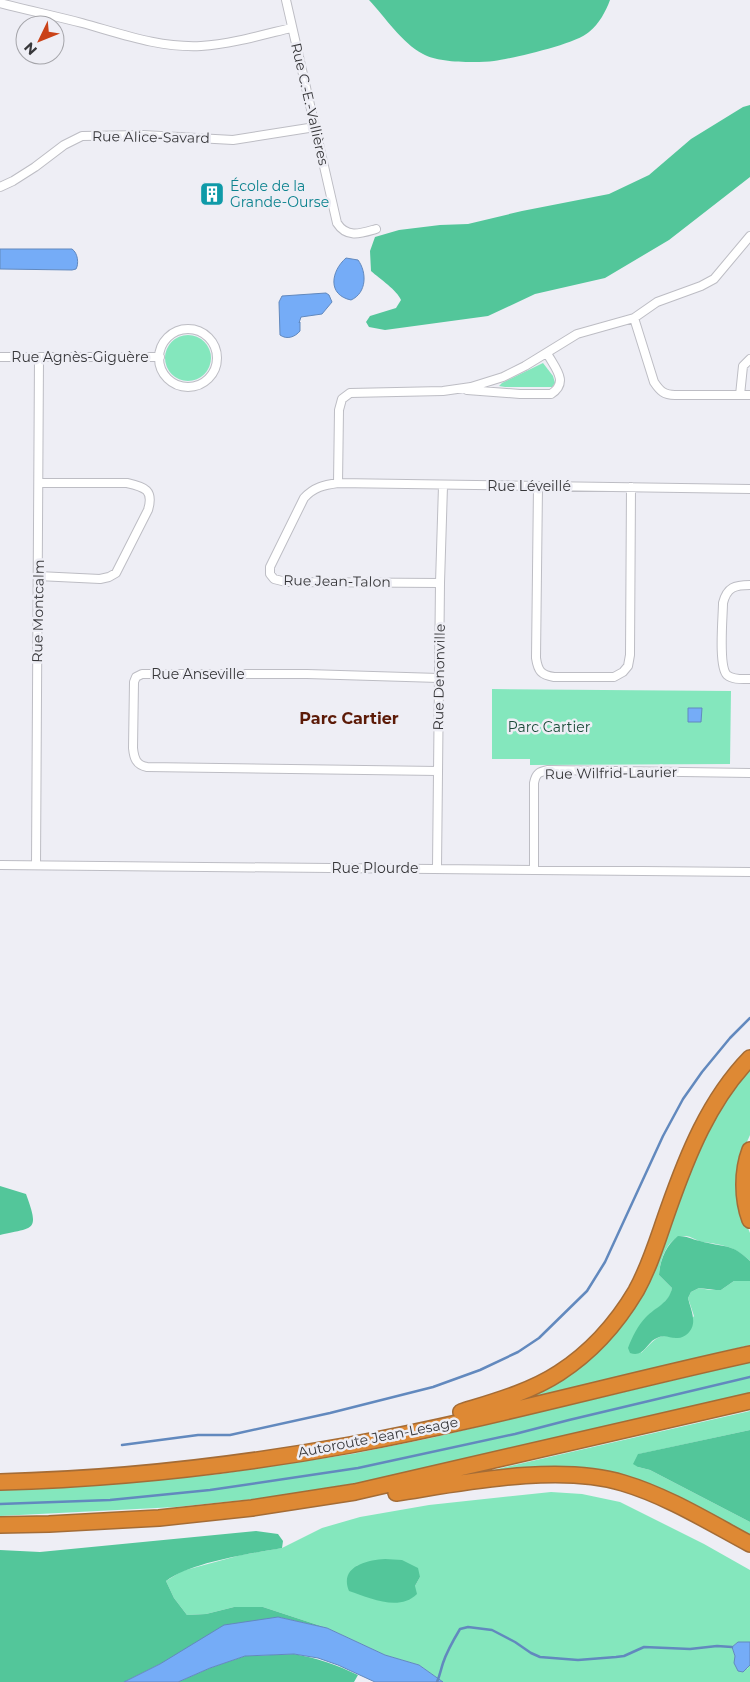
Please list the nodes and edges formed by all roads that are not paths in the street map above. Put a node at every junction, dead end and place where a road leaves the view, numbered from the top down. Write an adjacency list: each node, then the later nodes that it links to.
1 (286, 0): 3 (street, Rue C.-E.-Vallières)
2 (0, 3): 3 (street)
3 (291, 28): 4 (street, Rue C.-E.-Vallières)
4 (315, 127): 5 (street, Rue Alice-Savard); 6 (street, Rue C.-E.-Vallières)
5 (0, 187)
6 (376, 229)
7 (750, 236): 8 (street)
8 (634, 318): 9 (street); 15 (street)
9 (547, 353): 14 (street); 14 (street)
10 (0, 357): 11 (street, Rue Agnès-Giguère)
11 (39, 357): 12 (street, Rue Agnès-Giguère); 17 (street, Rue Montcalm)
12 (160, 358): 12 (street, Rue Agnès-Giguère)
13 (750, 359): 15 (street)
14 (457, 389): 18 (street)
15 (740, 395): 16 (street)
16 (750, 395)
17 (39, 483): 24 (street, Rue Montcalm); 24 (street)
18 (338, 483): 19 (street, Rue Léveillé); 23 (street, Rue Léveillé)
19 (443, 486): 20 (street, Rue Léveillé); 25 (street, Rue Denonville)
20 (538, 486): 21 (street, Rue Léveillé); 21 (street)
21 (631, 487): 22 (street, Rue Léveillé)
22 (750, 489)
23 (310, 491): 25 (street, Rue Jean-Talon)
24 (38, 576): 32 (street, Rue Montcalm)
25 (440, 583): 27 (street, Rue Denonville)
26 (750, 585): 28 (street)
27 (439, 678): 29 (street, Rue Denonville); 29 (street, Rue Anseville)
28 (750, 679)
29 (438, 771): 33 (street, Rue Denonville)
30 (750, 773): 34 (street, Rue Wilfrid-Laurier)
31 (0, 864): 32 (street, Rue Plourde)
32 (36, 865): 33 (street, Rue Plourde)
33 (437, 868): 34 (street, Rue Plourde)
34 (534, 869): 35 (street, Rue Plourde)
35 (750, 872)
36 (750, 1058): 41 (highway)
37 (750, 1150): 38 (highway)
38 (750, 1220)
39 (750, 1354): 41 (highway, Autoroute Jean-Lesage)
40 (750, 1401): 43 (highway)
41 (351, 1444): 42 (highway, Autoroute Jean-Lesage)
42 (0, 1482)
43 (252, 1508): 44 (highway); 45 (highway)
44 (0, 1525)
45 (750, 1544)

